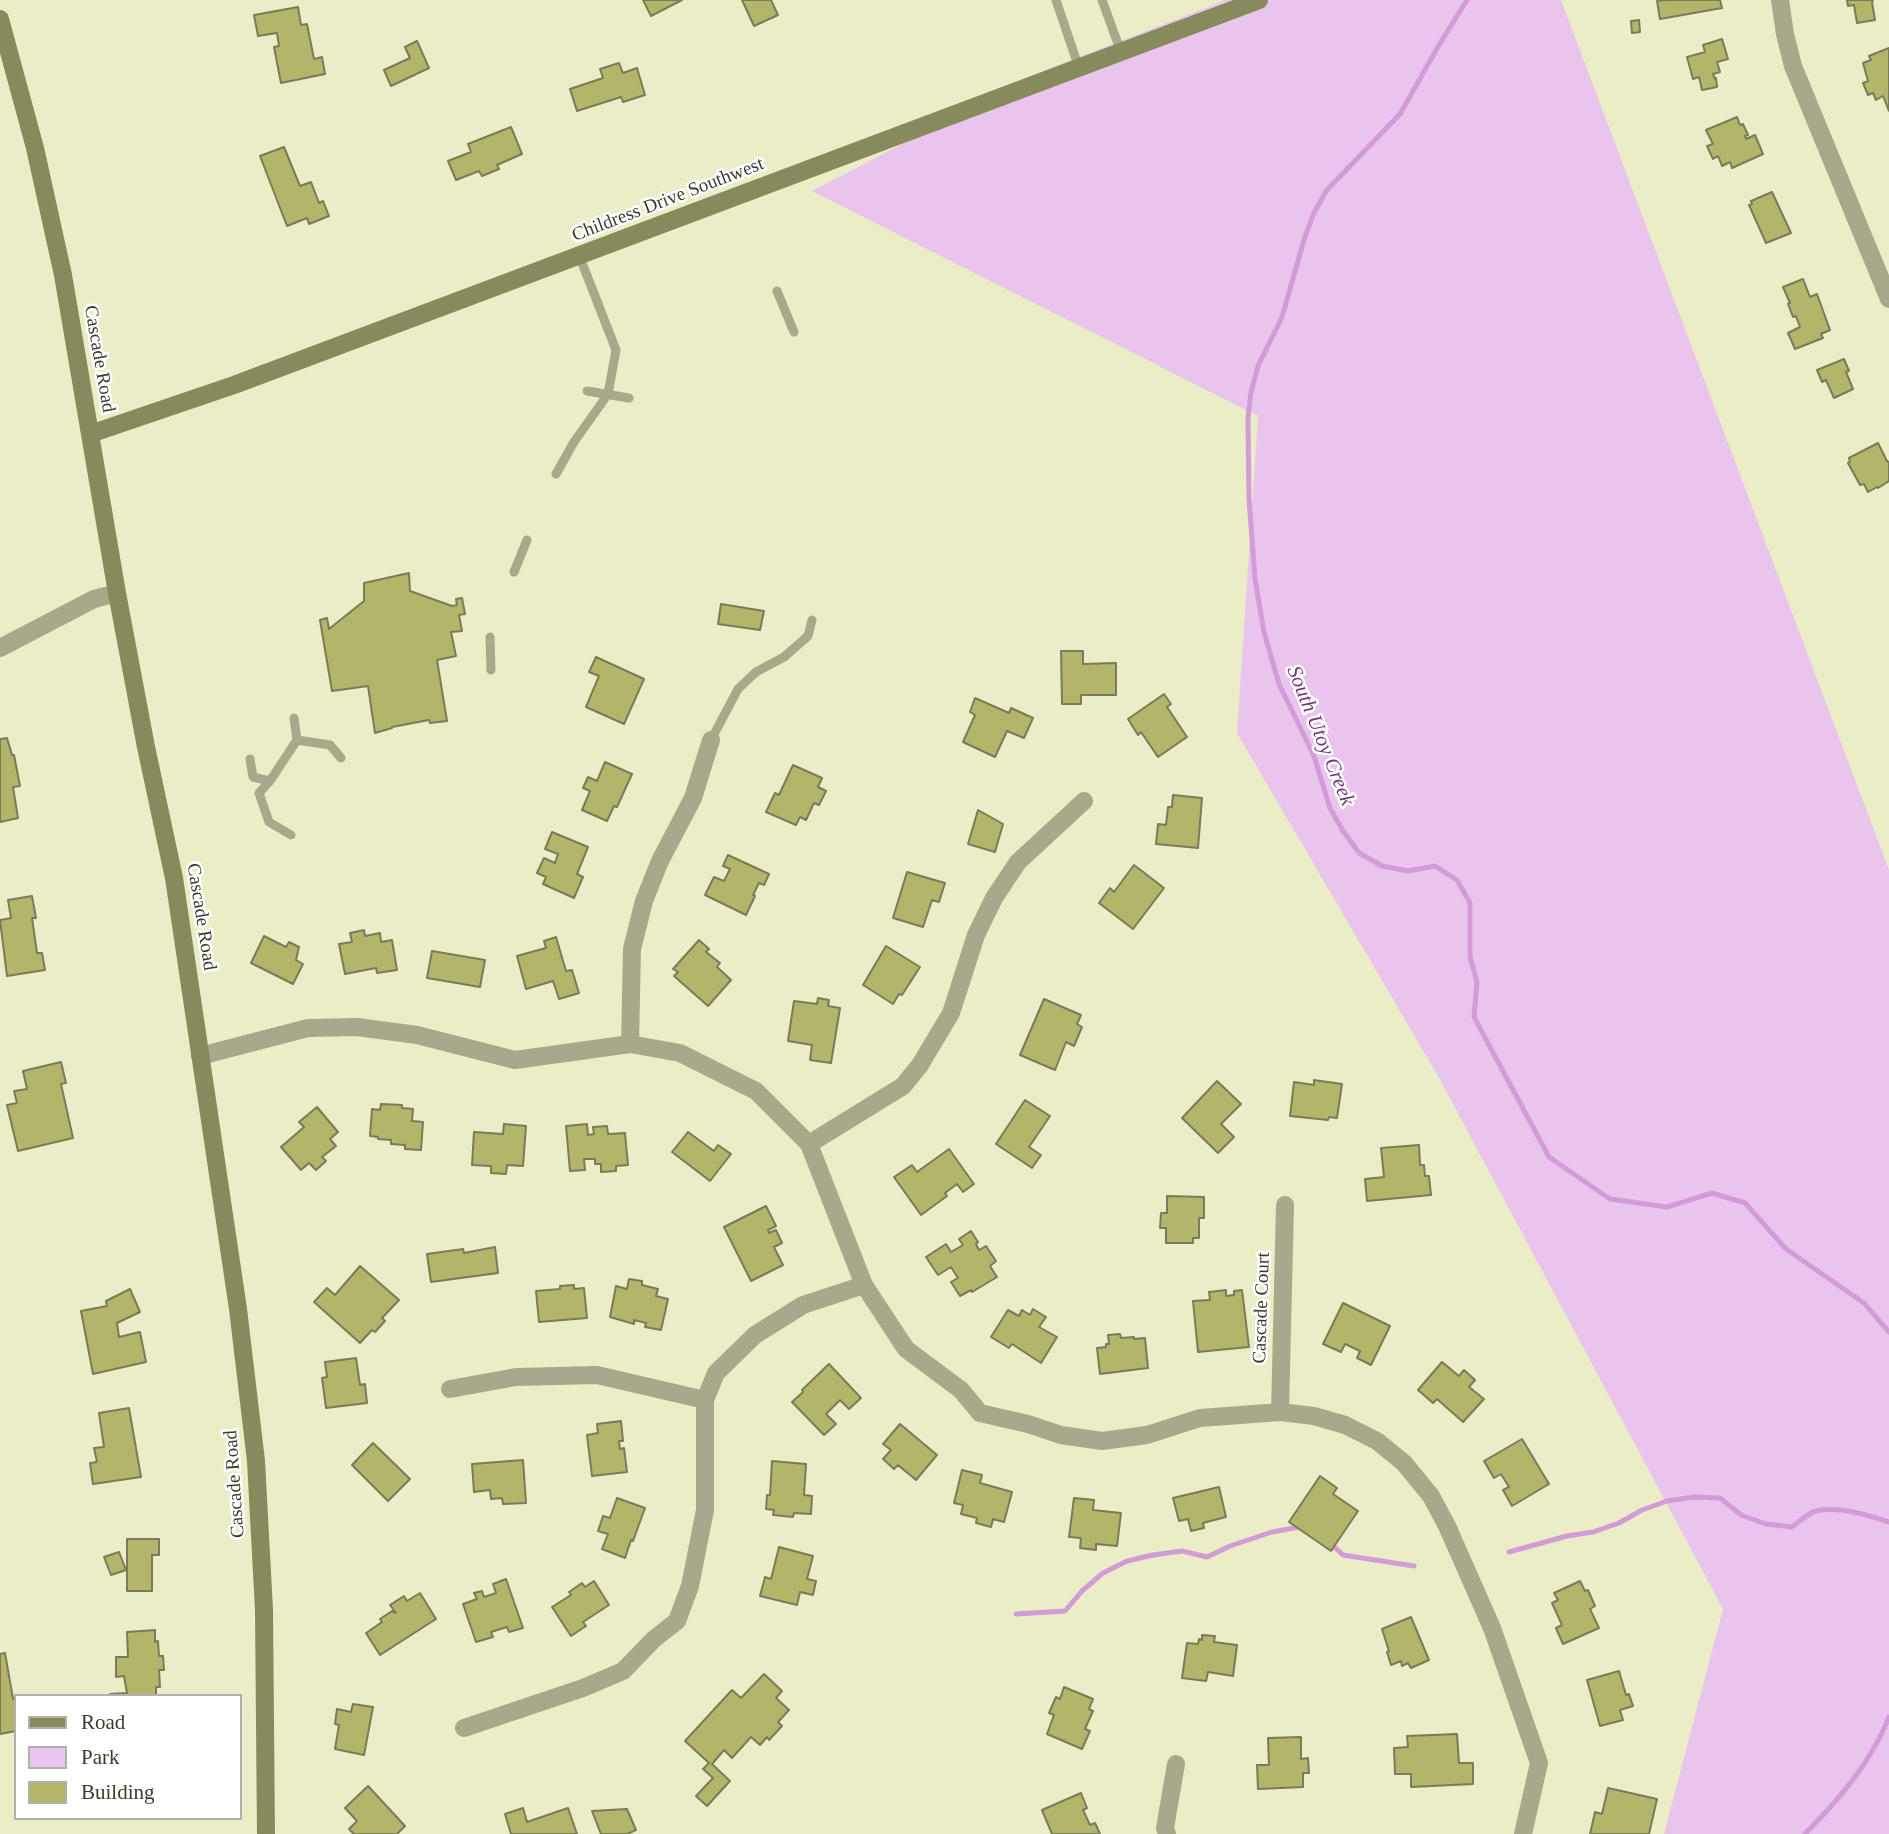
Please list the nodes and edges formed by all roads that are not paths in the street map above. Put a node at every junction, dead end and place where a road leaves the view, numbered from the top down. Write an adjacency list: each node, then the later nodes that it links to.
1 (1056, 0): 7 (lane)
2 (1102, 0): 6 (lane)
3 (1259, 0): 6 (main road, Childress Drive Southwest)
4 (1780, 0): 10 (street)
5 (0, 19): 15 (main road, Cascade Road)
6 (1121, 52): 7 (main road, Childress Drive Southwest)
7 (1079, 68): 8 (main road, Childress Drive Southwest)
8 (579, 256): 13 (lane); 15 (main road, Childress Drive Southwest)
9 (778, 291): 11 (lane)
10 (1889, 299)
11 (794, 332)
12 (587, 391): 13 (lane)
13 (608, 394): 14 (lane); 16 (lane)
14 (629, 398)
15 (90, 433): 19 (main road, Cascade Road)
16 (556, 474)
17 (527, 540): 18 (lane)
18 (514, 572)
19 (117, 593): 22 (street); 33 (main road, Cascade Road)
20 (812, 620): 26 (lane)
21 (490, 636): 23 (lane)
22 (0, 648)
23 (491, 670)
24 (294, 718): 25 (lane)
25 (297, 740): 27 (lane); 29 (lane)
26 (711, 740): 32 (street)
27 (341, 758)
28 (250, 759): 29 (lane)
29 (270, 780): 31 (lane)
30 (1084, 801): 34 (street)
31 (291, 835)
32 (631, 1044): 33 (street); 34 (street)
33 (200, 1056): 42 (main road, Cascade Road)
34 (809, 1144): 36 (street)
35 (1285, 1205): 39 (street, Cascade Court)
36 (864, 1285): 38 (street); 39 (street)
37 (450, 1389): 38 (street)
38 (705, 1400): 40 (street)
39 (1280, 1412): 44 (street)
40 (464, 1728)
41 (1176, 1764): 43 (street)
42 (266, 1834)
43 (1167, 1834)
44 (1523, 1834)

